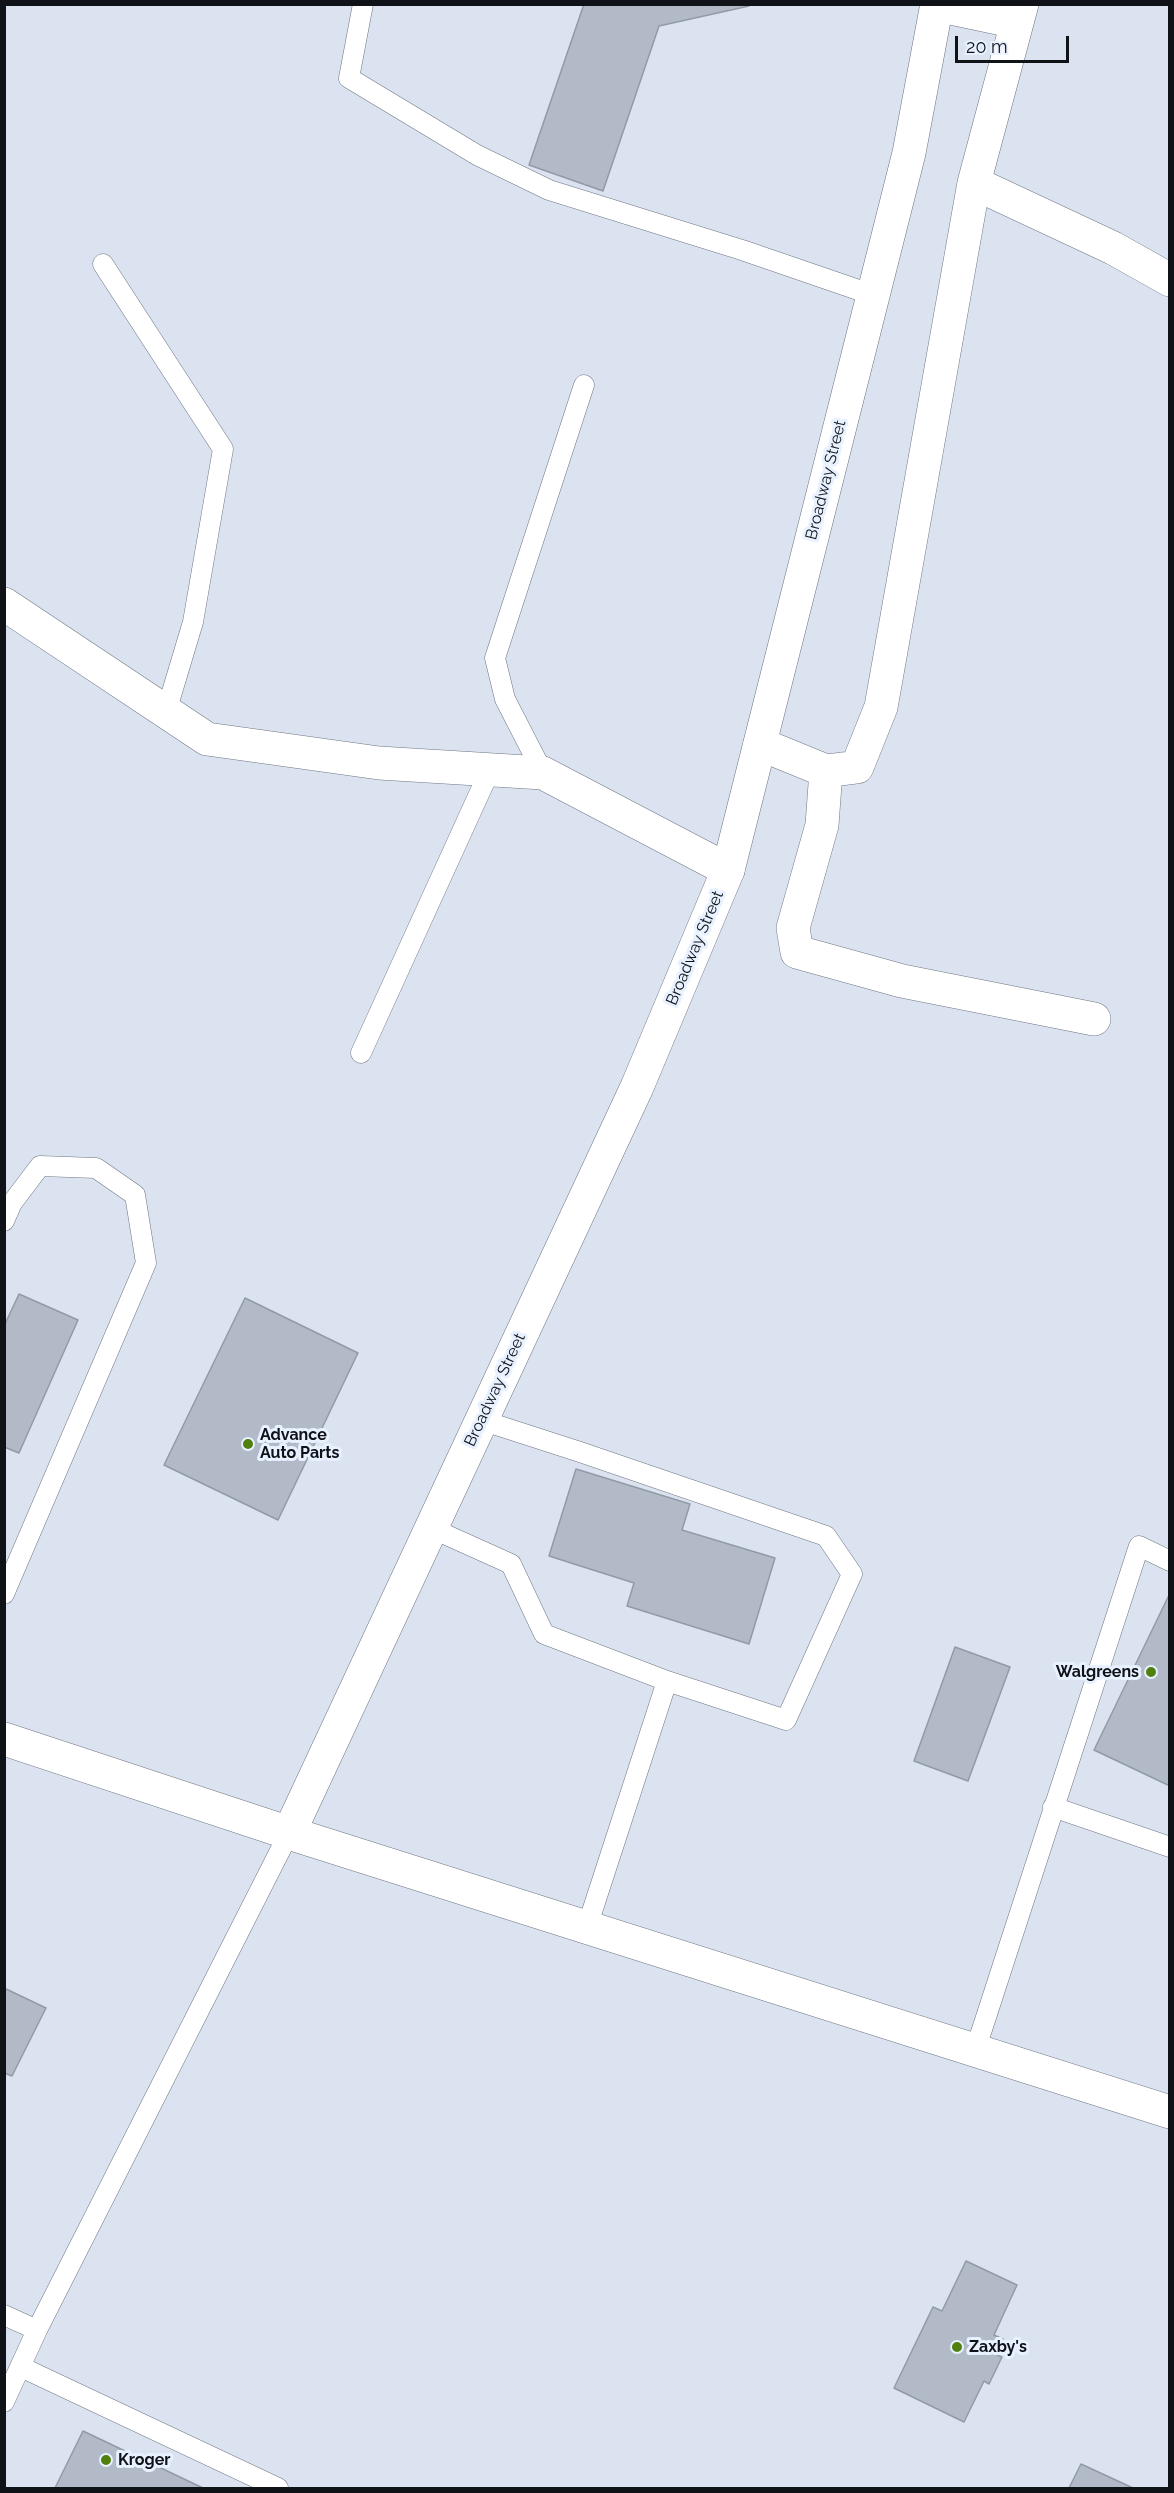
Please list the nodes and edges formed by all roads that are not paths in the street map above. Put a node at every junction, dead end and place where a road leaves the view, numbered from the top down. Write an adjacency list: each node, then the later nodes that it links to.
1 (363, 4): 7 (lane)
2 (937, 5): 3 (street); 7 (street, Broadway Street)
3 (1020, 13): 4 (street)
4 (974, 183): 6 (street); 13 (street)
5 (103, 264): 10 (lane)
6 (1170, 280)
7 (873, 295): 11 (street, Broadway Street)
8 (584, 385): 14 (lane)
9 (4, 604): 10 (street)
10 (166, 712): 12 (street)
11 (760, 744): 13 (street); 15 (street, Broadway Street)
12 (490, 770): 14 (street); 17 (lane)
13 (825, 771): 16 (street)
14 (543, 774): 15 (street)
15 (728, 870): 19 (street, Broadway Street)
16 (1094, 1019)
17 (361, 1053)
18 (4, 1221): 22 (lane)
19 (481, 1420): 20 (street, Broadway Street); 23 (lane)
20 (431, 1528): 23 (lane); 26 (street, Broadway Street)
21 (1170, 1561): 25 (lane)
22 (4, 1594)
23 (667, 1681): 28 (lane)
24 (4, 1739): 26 (street)
25 (1053, 1807): 27 (lane); 29 (lane)
26 (289, 1833): 28 (street); 32 (lane)
27 (1170, 1847)
28 (587, 1927): 29 (street)
29 (975, 2051): 30 (street)
30 (1170, 2112)
31 (4, 2315): 32 (lane)
32 (37, 2330): 33 (lane)
33 (21, 2367): 34 (lane); 35 (lane)
34 (4, 2402)
35 (278, 2488)

